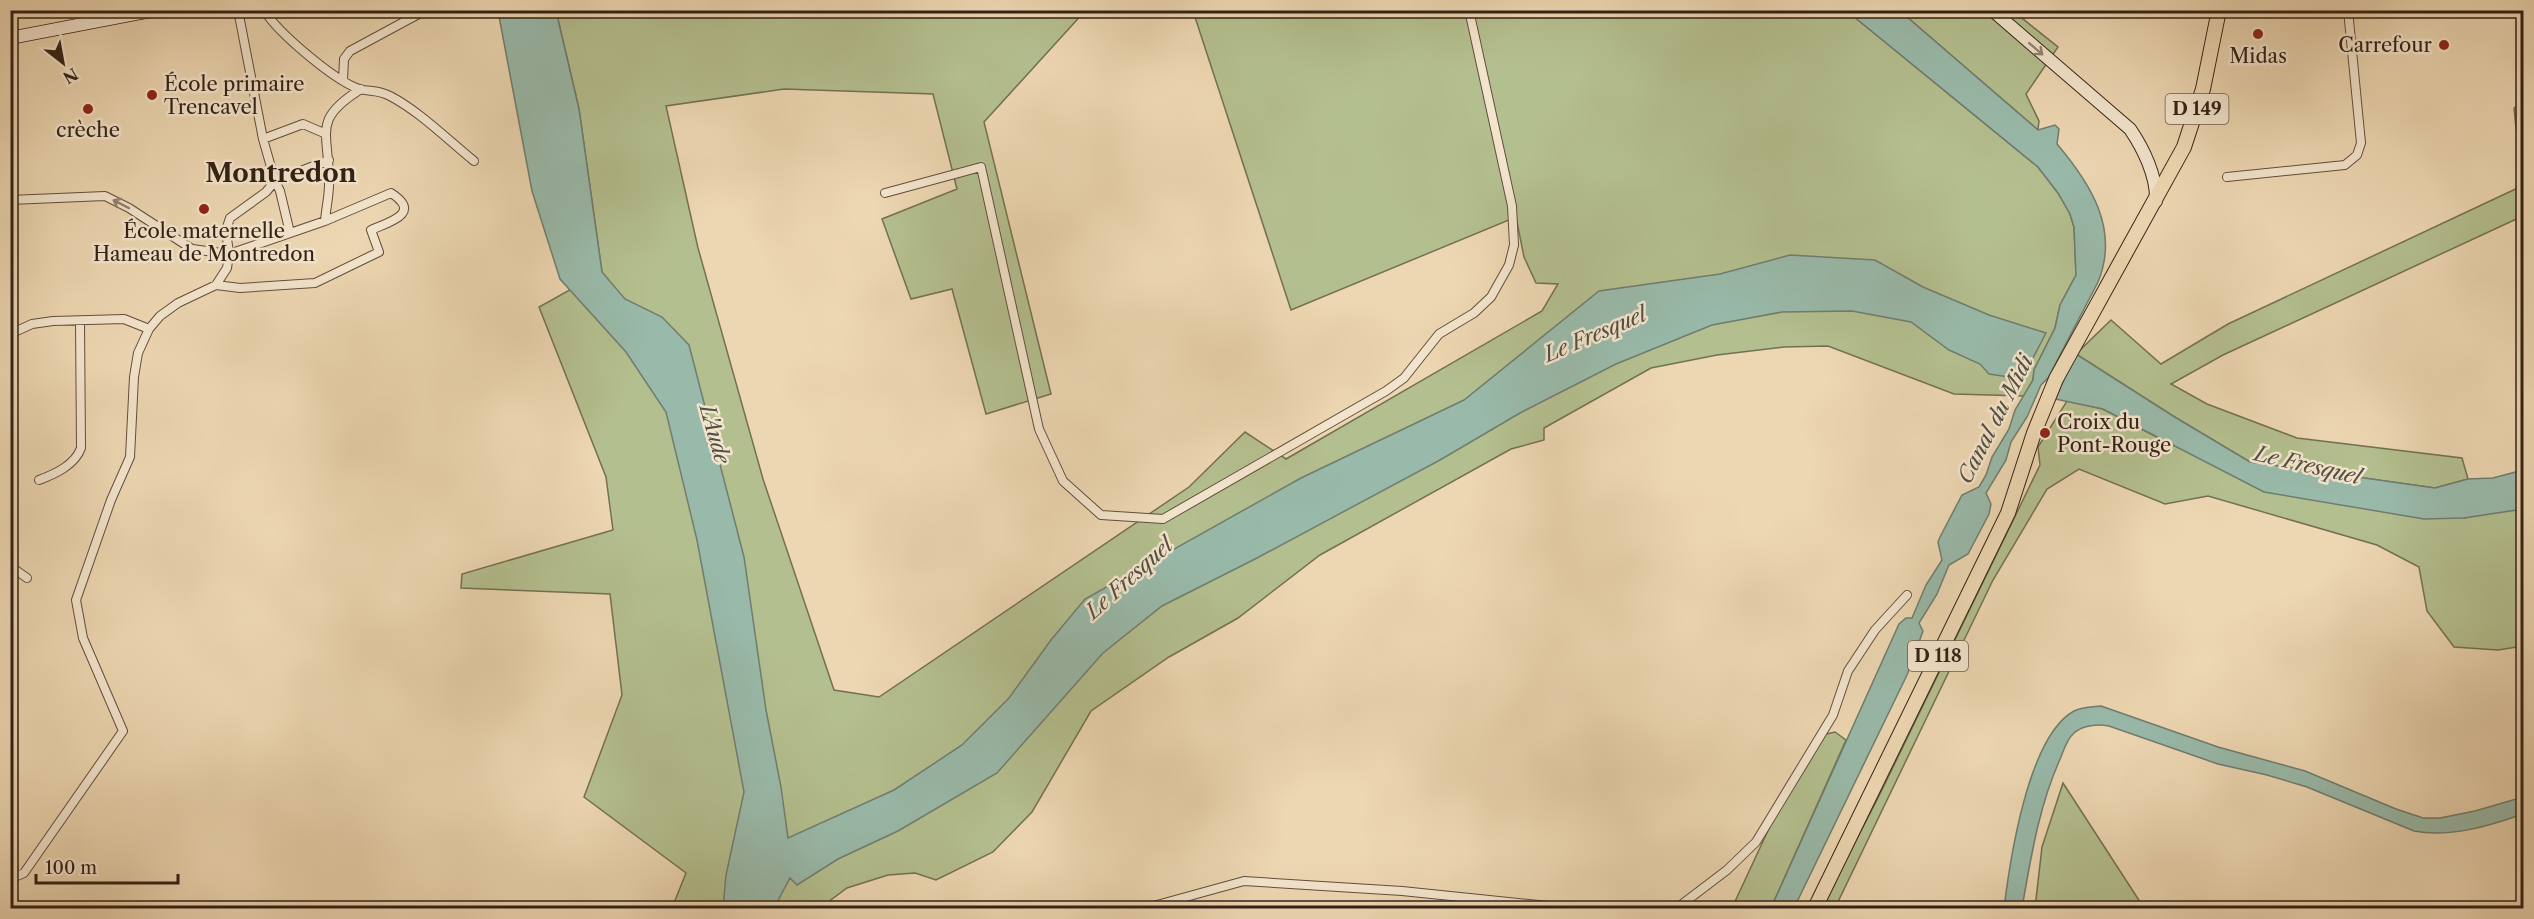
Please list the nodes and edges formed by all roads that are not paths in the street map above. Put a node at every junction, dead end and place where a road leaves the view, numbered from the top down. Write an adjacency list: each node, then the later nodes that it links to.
1 (156, 10): 9 (street)
2 (238, 10): 13 (street)
3 (264, 10): 10 (street)
4 (426, 10): 10 (street)
5 (1469, 10): 18 (street)
6 (1992, 10): 20 (street, one-way to 20)
7 (2219, 10): 20 (main road, D 149)
8 (2348, 10): 16 (street)
9 (10, 38)
10 (343, 80): 11 (street)
11 (361, 89): 12 (street); 15 (street)
12 (324, 133): 13 (street); 14 (street)
13 (262, 139): 17 (street)
14 (329, 160): 17 (street); 21 (street)
15 (474, 161)
16 (2227, 177)
17 (274, 181): 22 (street); 23 (street)
18 (885, 193)
19 (10, 200): 23 (street, one-way to 19)
20 (2156, 202): 36 (main road, D 118)
21 (325, 221): 22 (street); 24 (street)
22 (290, 233): 23 (street)
23 (229, 254): 24 (street)
24 (216, 285): 26 (street)
25 (80, 321): 26 (street); 27 (street); 28 (street)
26 (149, 329): 32 (street)
27 (10, 334)
28 (39, 480)
29 (10, 566): 30 (street)
30 (27, 578)
31 (1907, 595): 35 (street)
32 (10, 879)
33 (1146, 909): 34 (street)
34 (1553, 909)
35 (1677, 909)
36 (1815, 909)

